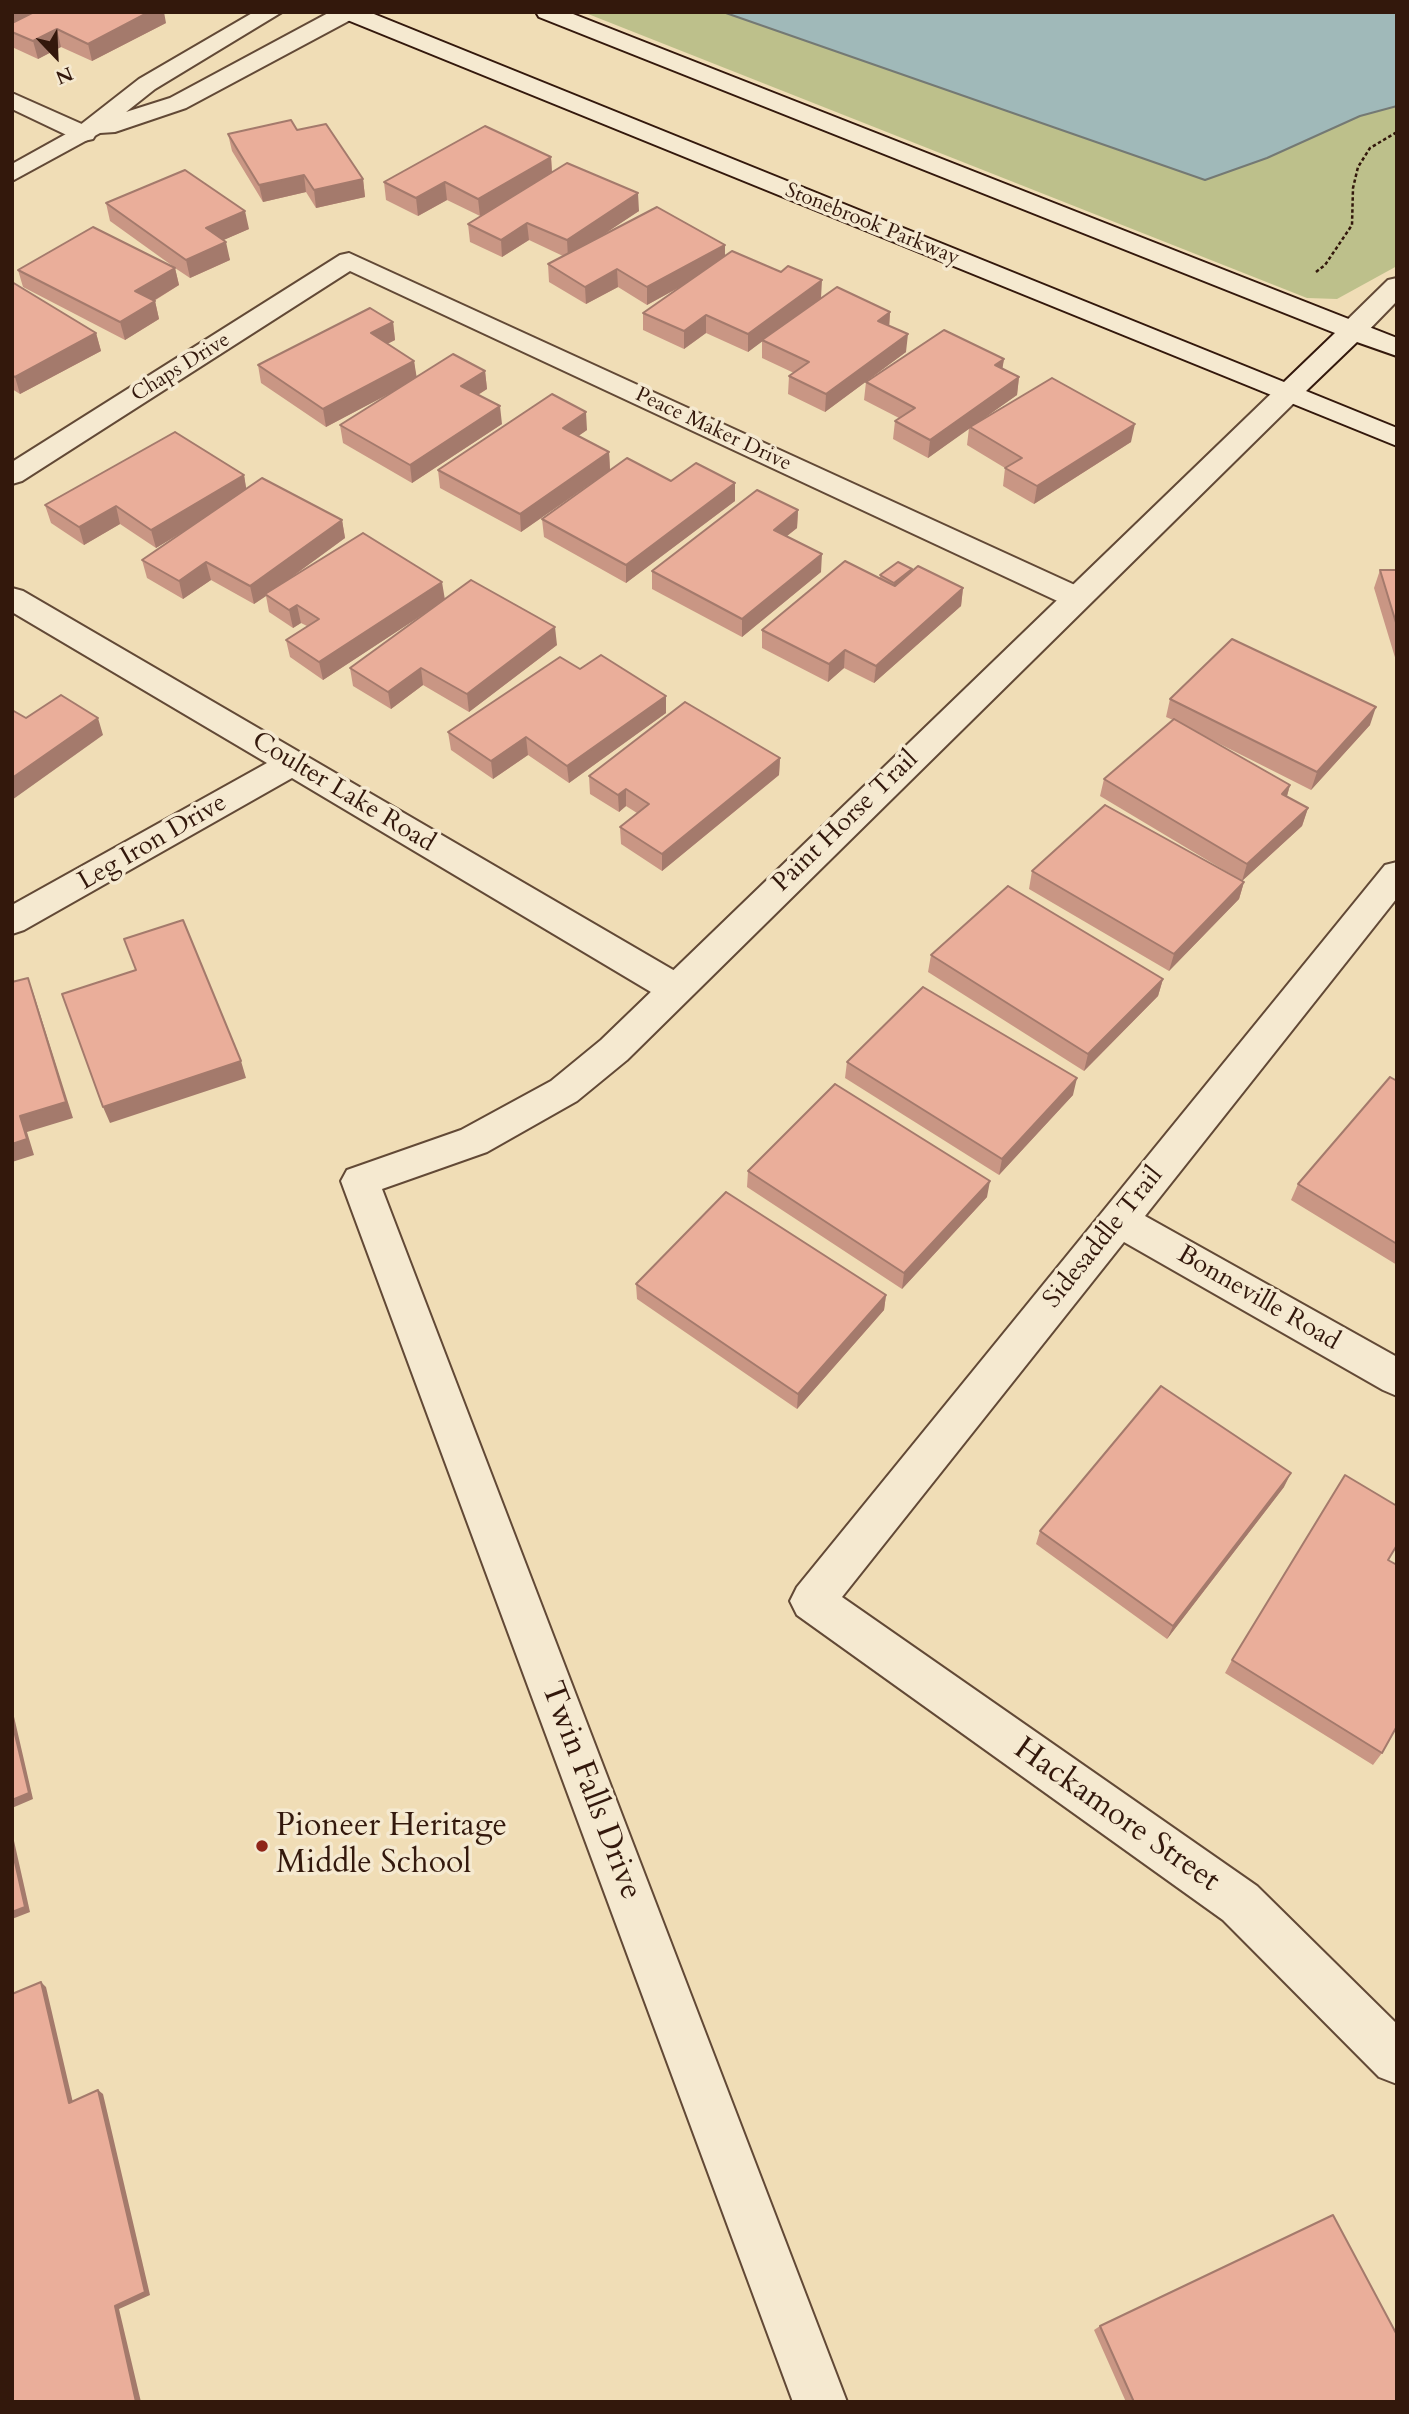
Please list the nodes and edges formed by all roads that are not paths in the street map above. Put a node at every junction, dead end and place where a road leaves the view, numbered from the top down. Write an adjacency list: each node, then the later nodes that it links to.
1 (271, 12): 5 (street)
2 (348, 12): 5 (street); 11 (street, Stonebrook Parkway)
3 (547, 12): 9 (street)
4 (12, 100): 5 (street)
5 (84, 134): 6 (street)
6 (12, 174)
7 (349, 261): 13 (street, Chaps Drive); 15 (street, Peace Maker Drive)
8 (1397, 286): 9 (street)
9 (1352, 331): 10 (street); 11 (street, Paint Horse Trail)
10 (1397, 348)
11 (1287, 394): 12 (street, Stonebrook Parkway); 15 (street, Paint Horse Trail)
12 (1397, 438)
13 (12, 475)
14 (12, 598): 16 (street, Coulter Lake Road)
15 (1077, 598): 19 (street, Paint Horse Trail)
16 (292, 763): 18 (street, Leg Iron Drive); 19 (street, Coulter Lake Road)
17 (1397, 874): 21 (street, Sidesaddle Trail)
18 (12, 921)
19 (674, 988): 20 (street, Paint Horse Trail)
20 (360, 1181): 25 (street, Twin Falls Drive)
21 (1119, 1220): 22 (street, Bonneville Road); 23 (street, Sidesaddle Trail)
22 (1397, 1378)
23 (812, 1601): 24 (street, Hackamore Street)
24 (1397, 2059)
25 (820, 2402)

